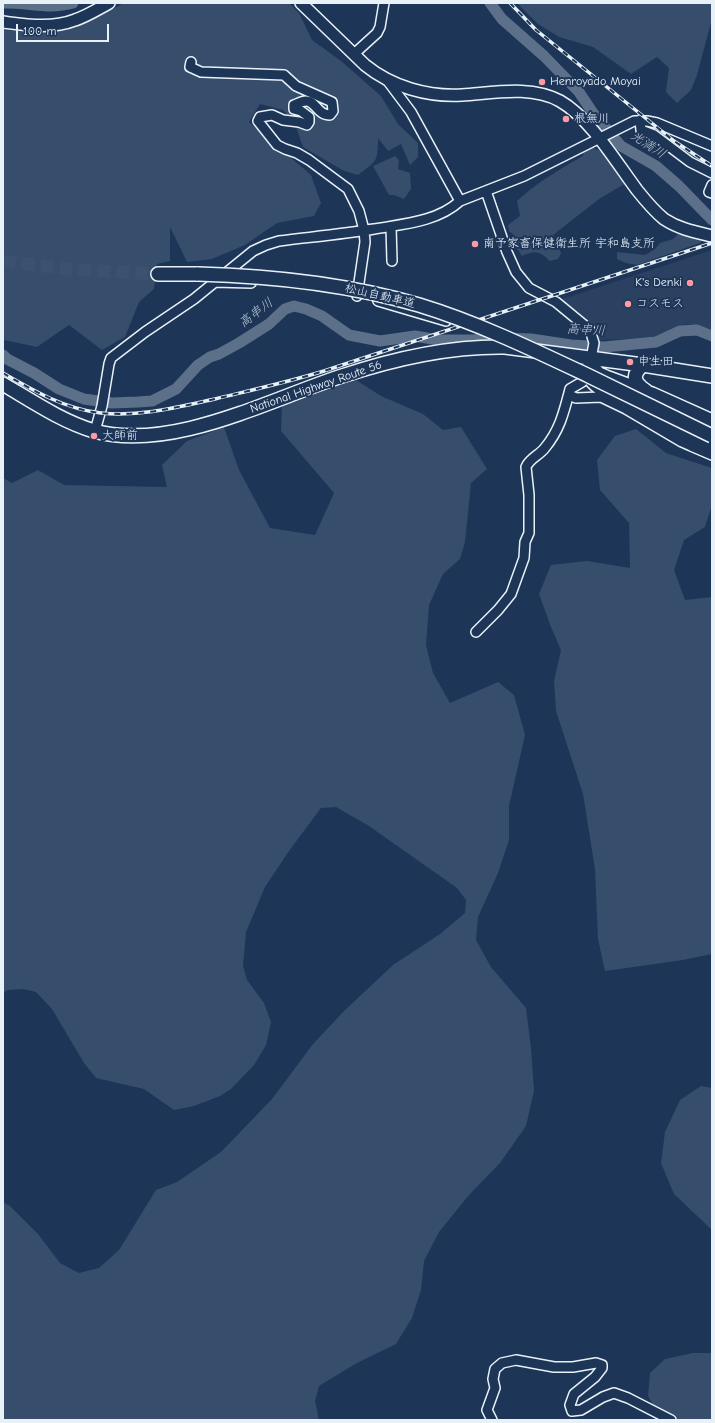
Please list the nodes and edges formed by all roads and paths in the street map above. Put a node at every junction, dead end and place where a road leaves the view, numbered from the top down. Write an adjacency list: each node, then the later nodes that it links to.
1 (109, 3): 4 (main road)
2 (301, 3): 5 (main road)
3 (384, 3): 5 (street)
4 (3, 22)
5 (354, 54): 7 (main road)
6 (191, 62): 17 (street)
7 (387, 80): 9 (main road); 15 (street)
8 (640, 120): 9 (street); 10 (street); 11 (street)
9 (606, 135): 13 (street); 18 (main road)
10 (712, 146)
11 (712, 173)
12 (712, 185): 14 (street)
13 (486, 191): 15 (street); 24 (street)
14 (712, 193)
15 (460, 201): 16 (street)
16 (391, 227): 17 (street); 19 (street)
17 (364, 230): 21 (street); 22 (street)
18 (712, 236)
19 (392, 261)
20 (158, 274): 26 (highway, 松山自動車道, bridge)
21 (215, 282): 22 (street); 32 (street)
22 (357, 296): 23 (street)
23 (446, 321)
24 (592, 351): 25 (highway, National Highway Route 56); 26 (highway); 32 (highway, National Highway Route 56)
25 (643, 365): 27 (highway, National Highway Route 56); 29 (highway)
26 (591, 375): 29 (highway); 30 (street); 33 (highway, bridge); 34 (highway)
27 (712, 376)
28 (3, 384): 32 (highway, National Highway Route 56)
29 (652, 394): 31 (highway)
30 (569, 395): 35 (street); 36 (street)
31 (712, 422)
32 (95, 431)
33 (712, 436)
34 (712, 447)
35 (712, 455)
36 (476, 632)
37 (492, 1420): 38 (street)
38 (671, 1420)

